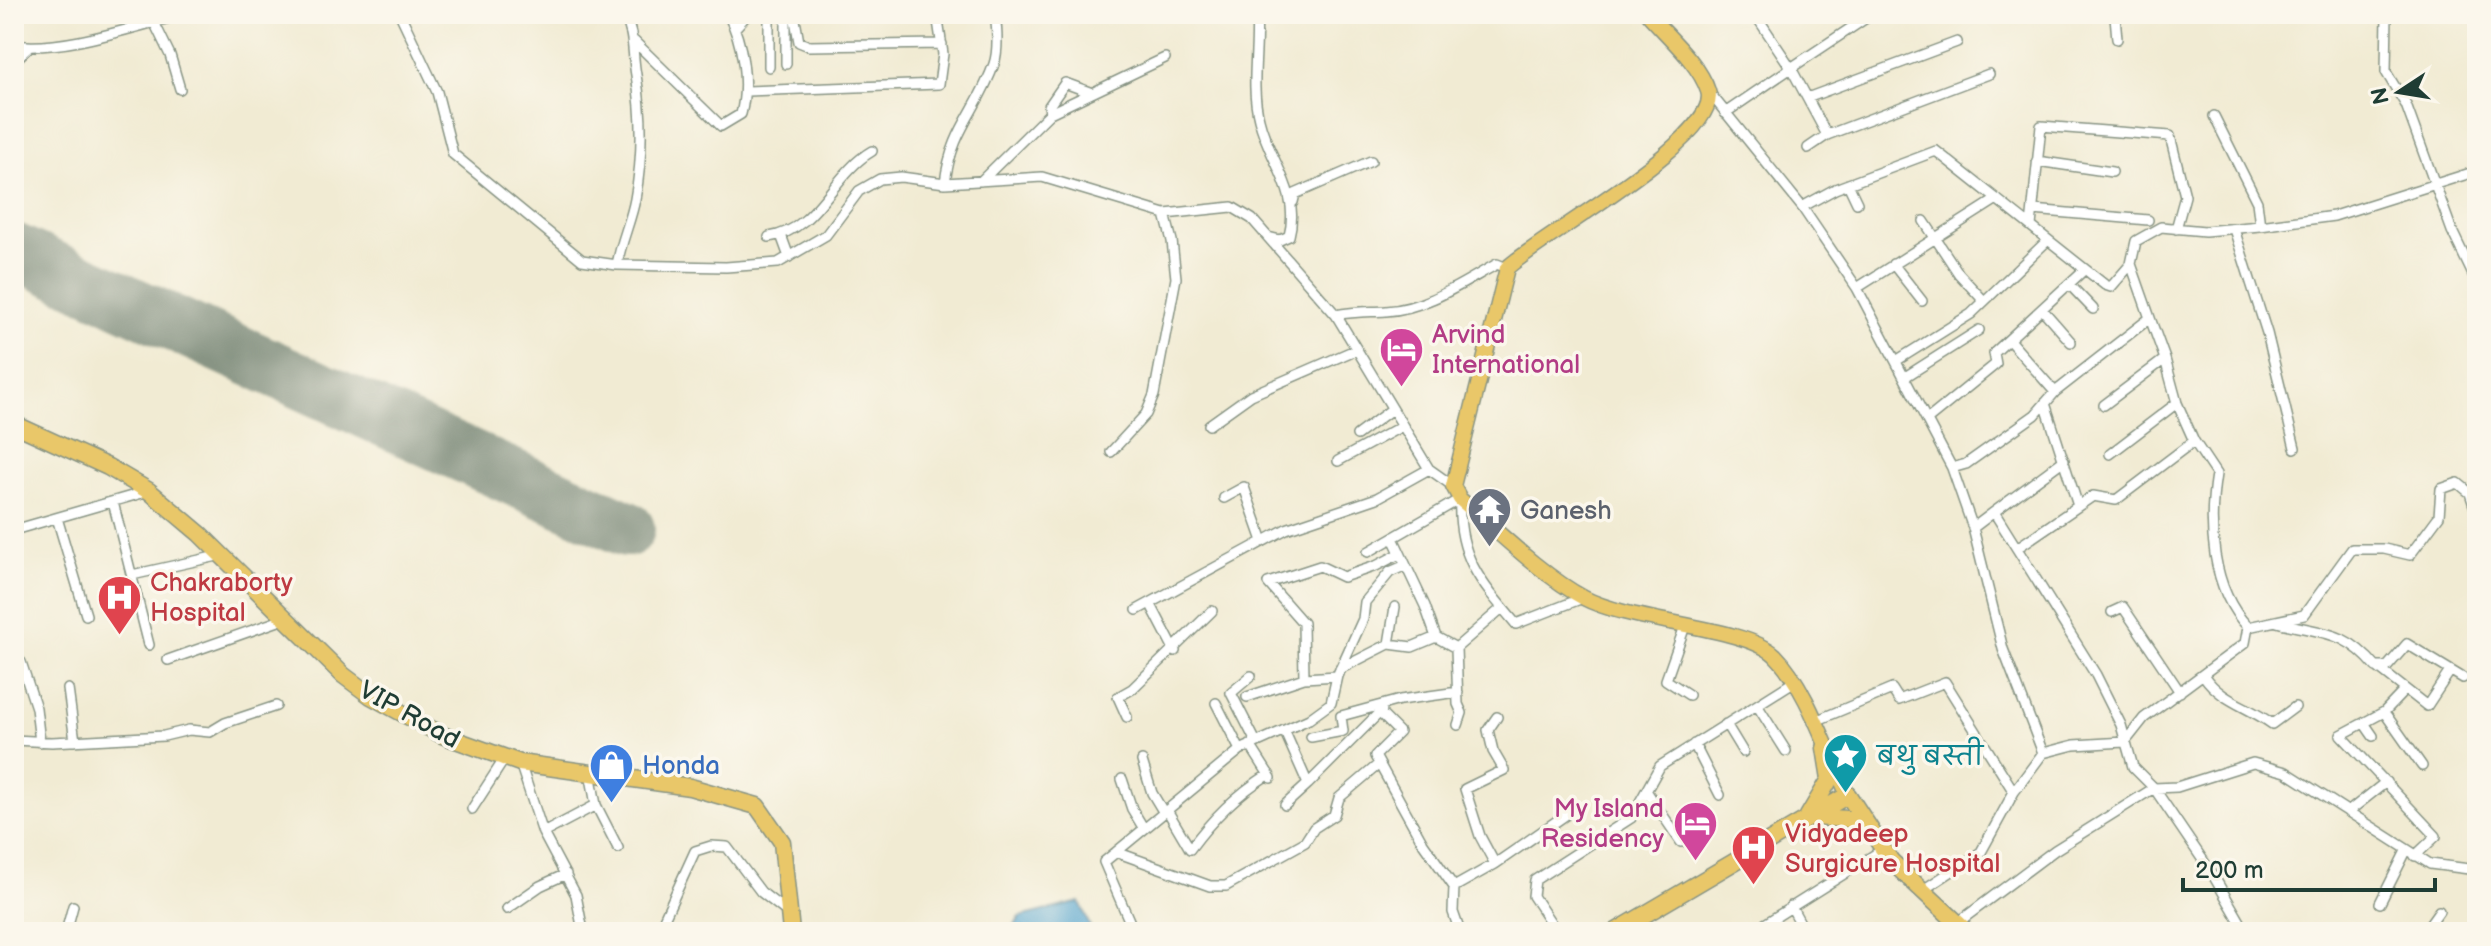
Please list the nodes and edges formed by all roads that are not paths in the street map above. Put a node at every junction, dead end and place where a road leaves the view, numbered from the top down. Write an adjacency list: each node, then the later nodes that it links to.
1 (185, 14): 17 (street)
2 (400, 14): 70 (street)
3 (624, 14): 20 (street)
4 (728, 14): 18 (street)
5 (748, 14): 18 (street)
6 (769, 14): 28 (street)
7 (786, 14): 27 (street)
8 (794, 14): 22 (street)
9 (937, 14): 22 (street)
10 (995, 14): 47 (street)
11 (1256, 14): 52 (street)
12 (1648, 14): 33 (main road)
13 (1755, 14): 29 (street)
14 (1872, 14): 29 (street)
15 (2118, 14): 19 (street)
16 (2387, 14): 49 (street)
17 (154, 22): 24 (street); 31 (street)
18 (735, 28): 32 (street)
19 (2117, 39)
20 (634, 41): 32 (street); 70 (street)
21 (1957, 42): 35 (street)
22 (942, 44): 32 (street)
23 (14, 45): 24 (street)
24 (29, 47): 26 (street)
25 (1165, 58): 34 (street)
26 (14, 61)
27 (786, 64)
28 (769, 67)
29 (1791, 68): 35 (street); 37 (street)
30 (1989, 74): 39 (street)
31 (180, 89)
32 (747, 91)
33 (1709, 92): 37 (street); 71 (main road)
34 (1092, 93): 36 (street); 36 (street)
35 (1807, 98): 39 (street)
36 (1050, 113): 46 (street)
37 (1725, 113): 53 (street)
38 (2214, 116): 59 (street)
39 (1827, 135): 40 (street)
40 (1808, 148)
41 (872, 151): 62 (street)
42 (1371, 161): 52 (street)
43 (2037, 161): 45 (street); 54 (street); 60 (street)
44 (2477, 171): 49 (street)
45 (2112, 172)
46 (981, 181): 47 (street); 55 (street)
47 (945, 183): 67 (street)
48 (1848, 184): 50 (street); 51 (street); 53 (street)
49 (2435, 184): 59 (street); 73 (street)
50 (1997, 199): 58 (street); 65 (street)
51 (1857, 203)
52 (1292, 206): 64 (street)
53 (1802, 207): 75 (street)
54 (2033, 210): 56 (street); 58 (street)
55 (1165, 214): 64 (street); 101 (street)
56 (2148, 220)
57 (1924, 221): 65 (street)
58 (2031, 226): 66 (street)
59 (2260, 226): 61 (street)
60 (2176, 229): 61 (street); 69 (street)
61 (2234, 229): 100 (street)
62 (781, 235): 63 (street); 67 (street)
63 (769, 237)
64 (1268, 237): 80 (street)
65 (1935, 238): 68 (street); 77 (street)
66 (2048, 240): 72 (street); 77 (street)
67 (789, 257): 70 (street)
68 (1893, 264): 75 (street); 76 (street)
69 (2131, 264): 72 (street); 81 (street)
70 (617, 265)
71 (1507, 268): 80 (street); 108 (main road)
72 (2085, 269): 74 (street)
73 (2477, 283)
74 (2069, 284): 78 (street); 79 (street)
75 (1857, 288): 87 (street)
76 (1922, 301)
77 (1984, 301): 87 (street)
78 (2042, 309): 83 (street); 84 (street)
79 (2093, 309)
80 (1336, 315): 85 (street)
81 (2150, 318): 86 (street); 89 (street)
82 (1979, 330): 88 (street)
83 (2009, 340): 89 (street); 94 (street)
84 (2071, 342)
85 (1355, 350): 93 (street); 96 (street)
86 (2165, 359): 91 (street); 92 (street)
87 (1896, 361): 88 (street)
88 (1905, 377): 94 (street)
89 (2055, 392): 90 (street)
90 (2045, 403): 103 (street); 105 (street)
91 (2177, 403): 99 (street); 102 (street)
92 (2104, 405)
93 (1392, 409): 97 (street); 98 (street)
94 (1927, 420): 105 (street)
95 (14, 424): 107 (highway, VIP Road)
96 (1209, 425)
97 (1402, 426): 104 (street); 106 (street)
98 (1357, 435)
99 (2194, 441): 111 (street); 136 (street)
100 (2295, 448)
101 (1111, 452)
102 (2110, 454)
103 (2064, 460): 111 (street); 112 (street)
104 (1338, 461)
105 (1952, 468): 115 (street)
106 (1429, 469): 108 (street); 118 (street)
107 (149, 491): 110 (street); 122 (highway, VIP Road)
108 (1456, 492): 117 (street); 125 (main road); 128 (street)
109 (1224, 498): 118 (street)
110 (113, 502): 114 (street); 124 (street)
111 (2078, 506): 119 (street)
112 (1994, 512): 115 (street); 119 (street)
113 (2477, 514): 134 (street)
114 (57, 518): 116 (street); 132 (street)
115 (1973, 528): 185 (street)
116 (14, 530)
117 (1393, 538): 120 (street); 121 (street)
118 (1263, 541): 126 (street)
119 (2017, 548): 179 (street)
120 (1368, 552)
121 (1399, 554): 123 (street); 149 (street)
122 (222, 555): 124 (street); 133 (highway, VIP Road)
123 (1404, 566): 137 (street); 146 (street)
124 (132, 575): 139 (street)
125 (1583, 598): 128 (street); 135 (main road)
126 (1150, 603): 129 (street); 141 (street)
127 (1395, 607): 138 (street)
128 (1502, 608): 140 (street)
129 (1137, 610)
130 (1212, 611): 141 (street)
131 (2112, 612): 155 (street)
132 (86, 615)
133 (287, 618): 142 (street); 186 (highway, VIP Road)
134 (2274, 621): 136 (street); 144 (street)
135 (1685, 626): 151 (main road); 156 (street)
136 (2248, 627): 148 (street)
137 (1436, 637): 138 (street); 140 (street)
138 (1389, 644): 146 (street)
139 (149, 645)
140 (1456, 648): 154 (street)
141 (1175, 651): 167 (street)
142 (168, 660)
143 (21, 662): 178 (street)
144 (2376, 667): 145 (street); 153 (street)
145 (2450, 671): 150 (street); 153 (street)
146 (1338, 672): 149 (street); 160 (street)
147 (1251, 676): 181 (street)
148 (2204, 676): 155 (street); 163 (street)
149 (1304, 678): 157 (street)
150 (2463, 678)
151 (1795, 681): 161 (street); 169 (main road)
152 (68, 689): 177 (street)
153 (2405, 690): 165 (street)
154 (1458, 692): 158 (street); 172 (street)
155 (2180, 692): 179 (street)
156 (1689, 695)
157 (1247, 697)
158 (1390, 702): 164 (street); 166 (street)
159 (1216, 703): 181 (street)
160 (1331, 703): 166 (street); 173 (street)
161 (1757, 705): 171 (street); 183 (street)
162 (276, 706): 177 (street)
163 (2295, 707)
164 (1379, 712): 188 (street); 193 (street)
165 (2384, 712): 170 (street); 189 (street)
166 (1341, 716): 175 (street)
167 (1127, 717)
168 (1497, 717): 213 (street)
169 (1813, 722): 182 (main road); 196 (street)
170 (2364, 723): 174 (street); 192 (street)
171 (1726, 724): 180 (street); 184 (street)
172 (1458, 725)
173 (1284, 730): 181 (street); 193 (street)
174 (2373, 736)
175 (1311, 737)
176 (14, 740): 178 (street)
177 (75, 741): 178 (street)
178 (40, 742)
179 (2125, 742): 185 (street); 194 (street)
180 (1694, 744): 195 (street); 197 (street)
181 (1249, 746): 203 (street); 203 (street)
182 (1825, 748): 198 (main road); 205 (highway)
183 (1786, 751)
184 (1743, 752)
185 (2043, 753): 196 (street)
186 (512, 760): 190 (highway, VIP Road); 202 (street); 207 (street)
187 (1142, 761): 203 (street)
188 (1379, 764): 211 (street); 216 (street)
189 (2422, 766)
190 (590, 772): 199 (street); 223 (highway, VIP Road)
191 (1122, 779): 206 (street)
192 (2386, 782): 204 (street); 212 (street)
193 (1308, 784): 200 (street)
194 (2154, 788): 204 (street); 225 (street); 234 (street)
195 (1647, 792): 208 (street); 230 (street)
196 (2014, 792): 217 (street)
197 (1720, 795)
198 (1848, 795): 205 (highway); 209 (highway)
199 (596, 805): 207 (street); 210 (street)
200 (1285, 805)
201 (1577, 807): 213 (street)
202 (472, 809)
203 (1166, 811): 206 (street)
204 (2348, 812): 212 (street)
205 (1807, 817): 209 (highway); 231 (highway)
206 (1144, 829): 211 (street)
207 (543, 833): 215 (street)
208 (1681, 842)
209 (1880, 845): 217 (highway); 220 (street)
210 (618, 848)
211 (1116, 852): 228 (street)
212 (2410, 854): 214 (street); 218 (street)
213 (1495, 864): 216 (street)
214 (2477, 870)
215 (566, 874): 221 (street); 224 (street)
216 (1454, 887): 229 (street)
217 (1923, 890): 225 (highway)
218 (2380, 903)
219 (73, 906): 226 (street)
220 (1791, 906): 232 (street); 233 (street)
221 (507, 909)
222 (2439, 911): 235 (street)
223 (791, 924): 227 (street)
224 (582, 926)
225 (1964, 927)
226 (66, 932)
227 (658, 932)
228 (1134, 932)
229 (1460, 932)
230 (1557, 932)
231 (1615, 932)
232 (1752, 932)
233 (1805, 932)
234 (2246, 932)
235 (2424, 932)

